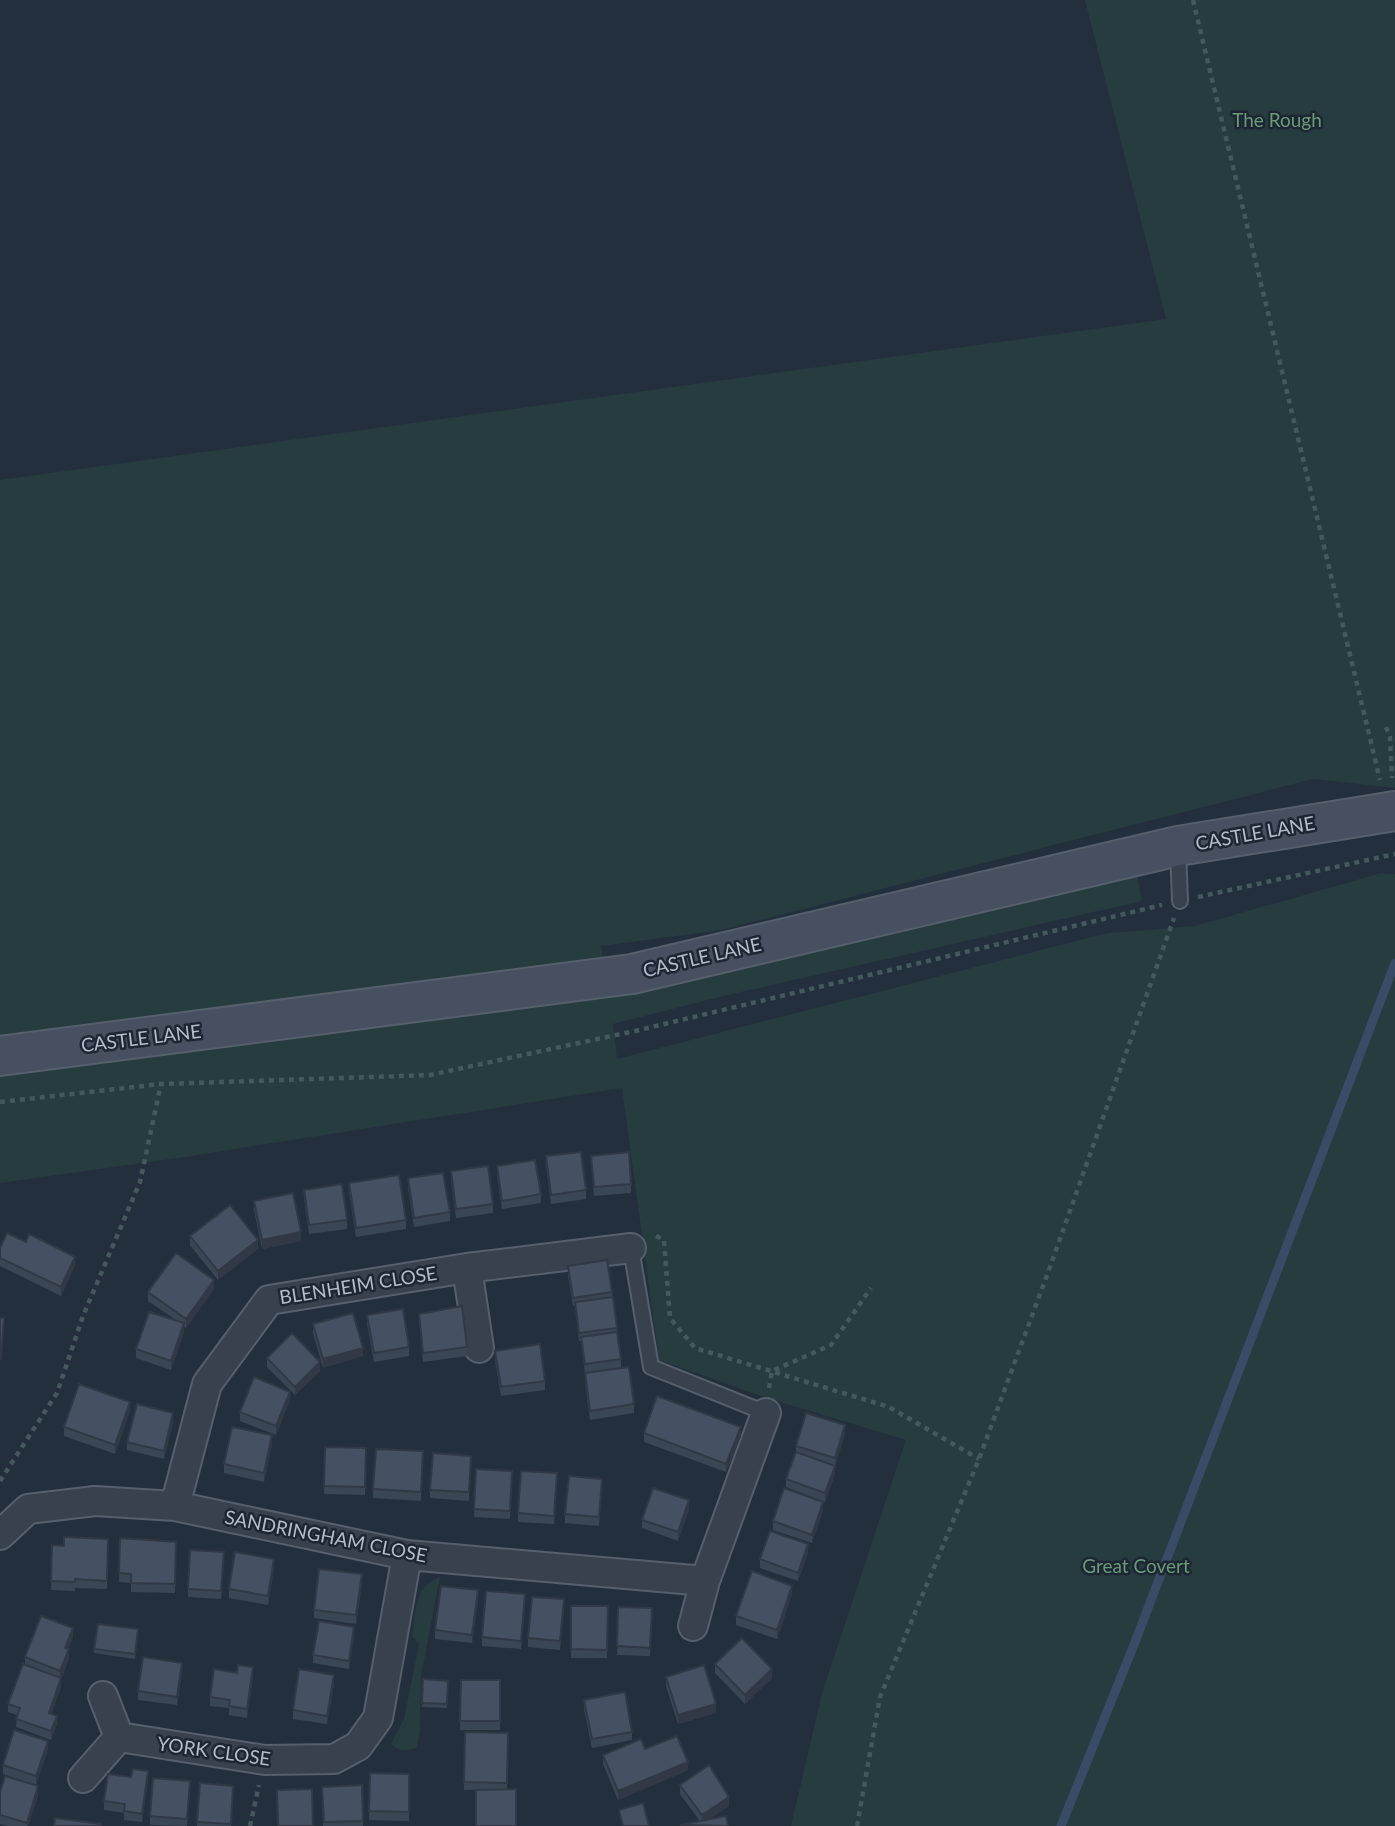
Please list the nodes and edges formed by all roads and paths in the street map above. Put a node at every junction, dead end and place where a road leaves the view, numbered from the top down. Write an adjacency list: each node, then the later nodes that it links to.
1 (1194, 0): 3 (path)
2 (1386, 727): 3 (path)
3 (1389, 808): 4 (street, CASTLE LANE)
4 (1178, 846): 6 (lane); 7 (street, CASTLE LANE)
5 (1395, 854): 6 (path)
6 (1180, 901): 8 (path); 16 (path)
7 (0, 1056)
8 (161, 1084): 9 (path); 17 (path)
9 (0, 1102)
10 (631, 1248): 11 (street, BLENHEIM CLOSE); 14 (path); 15 (lane)
11 (467, 1268): 13 (street); 18 (street, BLENHEIM CLOSE)
12 (871, 1288): 14 (path)
13 (479, 1348)
14 (772, 1371): 15 (path); 16 (path)
15 (766, 1413): 21 (street)
16 (979, 1459): 28 (path)
17 (0, 1481)
18 (175, 1506): 19 (street, SANDRINGHAM CLOSE); 20 (street, SANDRINGHAM CLOSE)
19 (0, 1535)
20 (407, 1555): 21 (street, SANDRINGHAM CLOSE); 25 (street, YORK CLOSE)
21 (705, 1581): 22 (street)
22 (692, 1626)
23 (103, 1696): 24 (street)
24 (119, 1737): 25 (street, YORK CLOSE); 26 (street)
25 (265, 1760): 27 (path)
26 (83, 1779)
27 (250, 1826)
28 (857, 1826)

